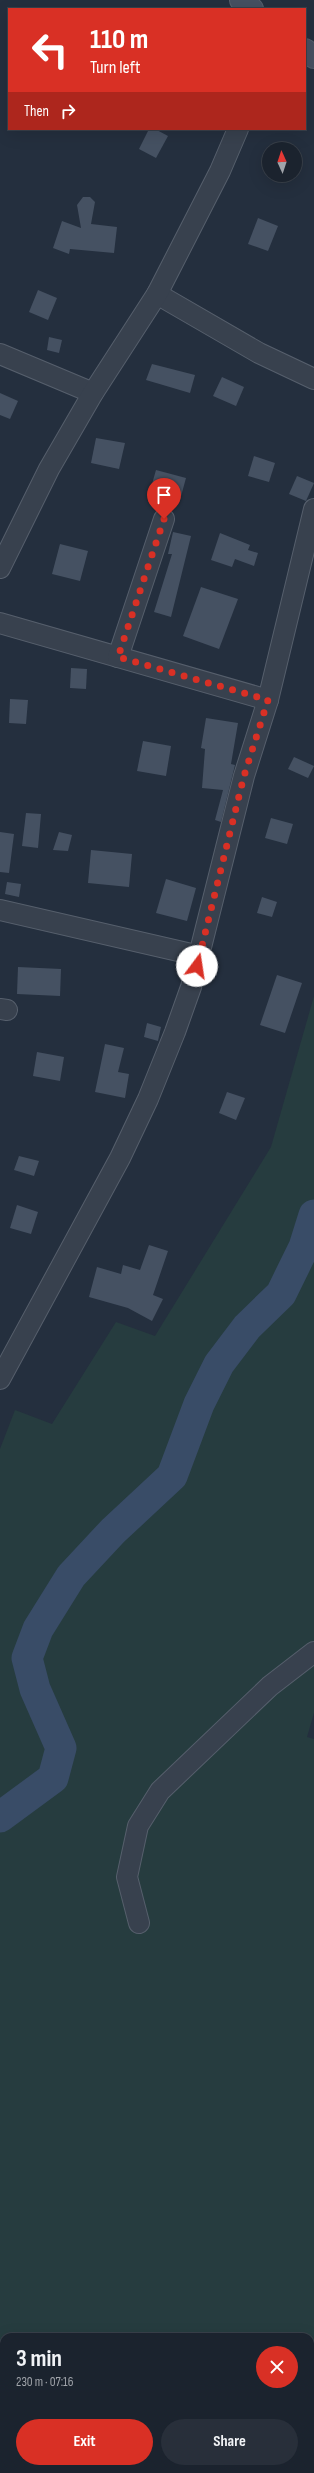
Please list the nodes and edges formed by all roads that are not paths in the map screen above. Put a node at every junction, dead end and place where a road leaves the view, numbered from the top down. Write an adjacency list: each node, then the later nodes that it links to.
1 (241, 0): 2 (street)
2 (251, 8)
3 (306, 51): 4 (street)
4 (314, 57)
5 (238, 130): 6 (street)
6 (156, 294): 8 (street); 9 (street)
7 (0, 354): 9 (street)
8 (314, 379)
9 (93, 392): 12 (street)
10 (314, 509): 15 (street)
11 (164, 519): 14 (street)
12 (0, 568)
13 (0, 623): 14 (street)
14 (118, 657): 15 (street)
15 (268, 700): 17 (street)
16 (0, 910): 17 (street)
17 (200, 956): 18 (street)
18 (0, 1379)
19 (314, 1652): 20 (street)
20 (139, 1924)

